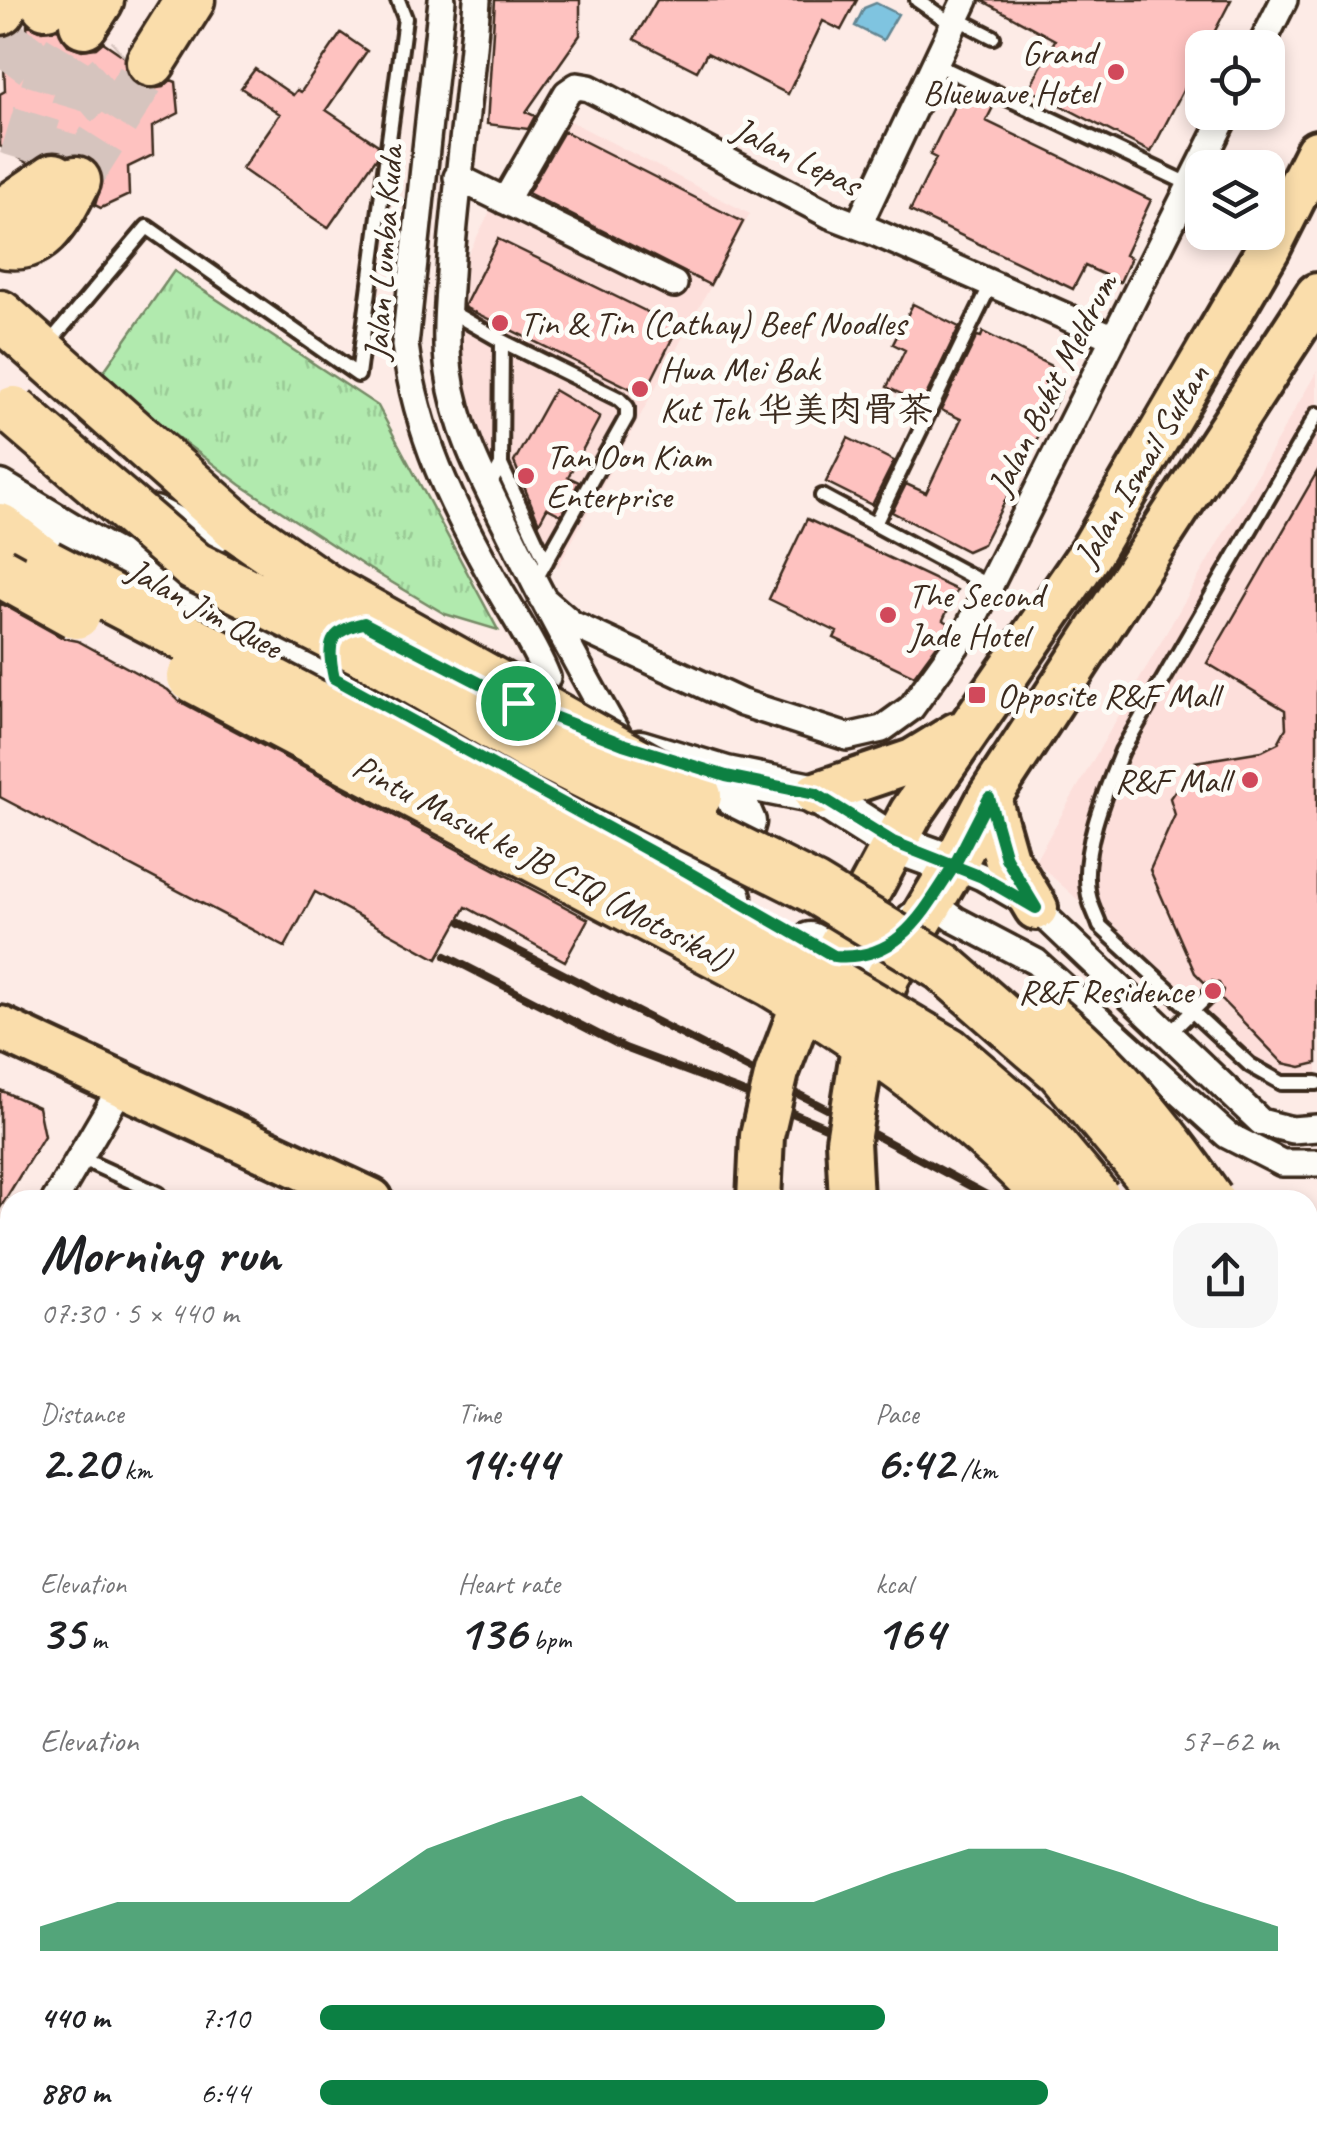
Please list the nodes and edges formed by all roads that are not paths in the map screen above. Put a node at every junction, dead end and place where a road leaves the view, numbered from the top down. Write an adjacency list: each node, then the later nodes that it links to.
1 (160, 0): 2 (highway)
2 (190, 0)
3 (398, 0): 28 (lane)
4 (442, 0): 48 (street, Jalan Lumba Kuda)
5 (477, 0): 16 (street, Jalan Lumba Kuda)
6 (917, 0): 10 (lane)
7 (1284, 0): 11 (street)
8 (57, 6): 9 (highway)
9 (0, 10)
10 (957, 14): 12 (lane); 13 (street)
11 (1269, 30)
12 (992, 37)
13 (932, 63): 17 (lane); 21 (street)
14 (1317, 152): 49 (main road, Jalan Ismail Sultan)
15 (38, 173): 20 (highway); 22 (highway)
16 (457, 177): 19 (street); 26 (street, Jalan Lumba Kuda)
17 (1185, 181)
18 (1185, 196): 29 (street, Jalan Bukit Meldrum)
19 (505, 200): 21 (street, Jalan Lepas); 23 (street)
20 (0, 216)
21 (858, 226): 24 (street, Jalan Lepas)
22 (0, 242)
23 (674, 284)
24 (990, 286): 29 (street, Jalan Lepas); 39 (lane)
25 (1317, 295): 53 (main road, Jalan Ismail Sultan)
26 (448, 310): 30 (lane); 36 (street, Jalan Lumba Kuda)
27 (0, 315): 81 (highway, bridge)
28 (56, 335)
29 (1114, 338): 45 (street, Jalan Bukit Meldrum)
30 (502, 341): 35 (lane); 44 (lane)
31 (0, 346): 46 (highway, bridge)
32 (0, 399): 46 (highway, bridge)
33 (1317, 414): 65 (lane)
34 (0, 422): 46 (main road, Jalan Jim Quee)
35 (501, 465): 36 (lane); 44 (lane)
36 (488, 489): 44 (street, Jalan Lumba Kuda)
37 (0, 490): 46 (main road, Jalan Jim Quee)
38 (822, 496): 39 (lane)
39 (875, 524): 45 (lane)
40 (0, 528): 42 (highway)
41 (0, 538): 42 (highway)
42 (47, 565): 79 (highway, bridge)
43 (0, 572): 78 (highway, Pintu Masuk ke JB CIQ (Motosikal), bridge)
44 (541, 581): 47 (street, Jalan Lumba Kuda); 50 (street, Jalan Lumba Kuda)
45 (989, 586): 47 (street, Jalan Bukit Meldrum)
46 (356, 652): 48 (main road, Jalan Jim Quee); 55 (main road, Jalan Jim Quee); 80 (highway, bridge)
47 (932, 683)
48 (518, 703): 50 (main road, Jalan Jim Quee)
49 (967, 728): 52 (main road); 54 (main road, Jalan Ismail Sultan)
50 (623, 744): 51 (main road, Jalan Jim Quee)
51 (726, 776): 52 (main road, Jalan Jim Quee); 55 (main road)
52 (816, 794): 54 (main road, Jalan Jim Quee)
53 (989, 798): 56 (main road, Jalan Ismail Sultan); 58 (main road)
54 (893, 842): 56 (main road, Jalan Jim Quee); 61 (main road, Jalan Ismail Sultan)
55 (670, 863): 59 (main road, Jalan Jim Quee)
56 (954, 866): 57 (main road, Jalan Ismail Sultan); 58 (street)
57 (930, 901): 60 (street); 61 (main road); 62 (main road, Jalan Ismail Sultan)
58 (1036, 908): 67 (street)
59 (774, 922): 61 (main road, Jalan Jim Quee); 64 (main road)
60 (1007, 946): 62 (street); 72 (street)
61 (834, 956): 64 (main road, Jalan Ismail Sultan)
62 (888, 976): 77 (main road, Jalan Ismail Sultan, bridge)
63 (1212, 991): 65 (lane)
64 (803, 1006): 76 (main road, Jalan Ismail Sultan, bridge)
65 (1191, 1014): 67 (lane); 68 (lane)
66 (0, 1028): 69 (main road)
67 (1168, 1035): 70 (street)
68 (1317, 1083)
69 (123, 1084): 71 (street); 75 (main road)
70 (1317, 1128)
71 (80, 1158): 73 (street); 74 (lane)
72 (1317, 1163)
73 (61, 1190)
74 (150, 1190)
75 (350, 1190)
76 (759, 1190)
77 (850, 1190)
78 (1043, 1190)
79 (1089, 1190)
80 (1162, 1190)
81 (1202, 1190)

